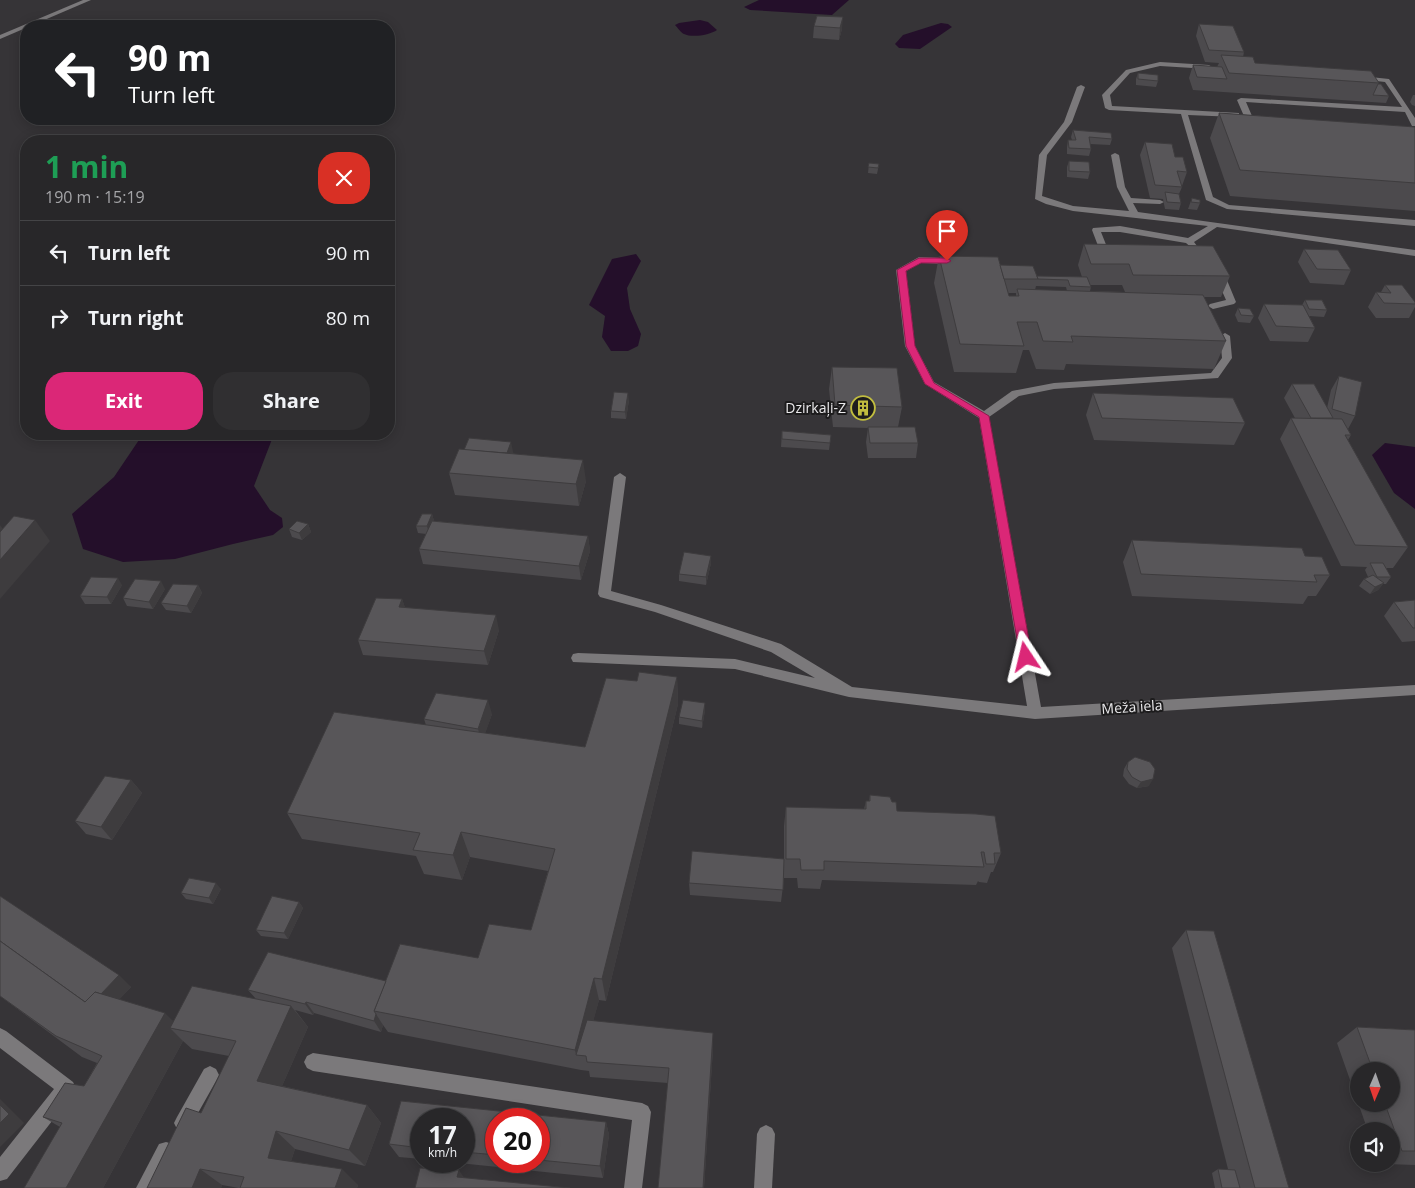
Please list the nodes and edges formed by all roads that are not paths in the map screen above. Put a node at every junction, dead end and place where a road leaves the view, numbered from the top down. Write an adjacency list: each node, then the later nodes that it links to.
1 (88, 0): 2 (street)
2 (40, 20)
3 (20, 29): 4 (street)
4 (0, 37)
5 (1219, 68): 9 (street)
6 (1358, 78): 8 (street)
7 (1081, 87): 16 (street)
8 (1407, 110): 10 (street); 11 (street)
9 (1184, 112): 10 (street); 17 (street)
10 (1247, 116): 12 (street)
11 (1414, 122)
12 (1262, 130)
13 (1115, 155): 14 (street)
14 (1127, 200): 15 (street); 16 (street)
15 (1160, 202)
16 (1134, 214): 18 (street)
17 (1415, 222)
18 (1215, 225): 19 (street); 20 (street)
19 (1189, 241): 21 (street); 22 (street)
20 (1415, 253)
21 (1201, 254)
22 (1121, 255)
23 (947, 261): 27 (street)
24 (1213, 266): 25 (street)
25 (1213, 306)
26 (1225, 336): 27 (street)
27 (984, 416): 32 (street)
28 (620, 477): 31 (street)
29 (578, 658): 31 (street, Meža iela)
30 (1415, 690): 32 (street, Meža iela)
31 (850, 692): 32 (street, Meža iela)
32 (1035, 713)
33 (0, 1037): 37 (street)
34 (313, 1062): 39 (street)
35 (210, 1075): 38 (street)
36 (766, 1134): 40 (street)
37 (0, 1172)
38 (145, 1188)
39 (633, 1188)
40 (763, 1188)

